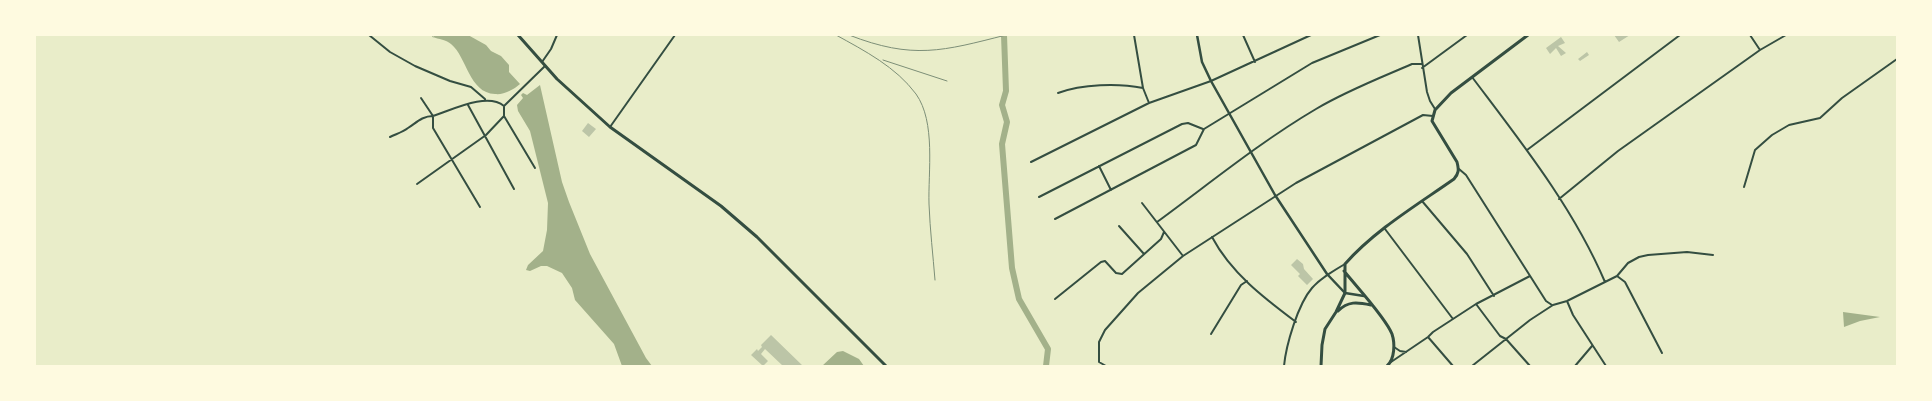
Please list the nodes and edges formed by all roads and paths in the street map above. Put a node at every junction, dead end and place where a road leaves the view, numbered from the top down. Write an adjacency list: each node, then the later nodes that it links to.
1 (369, 35): 28 (street)
2 (518, 35): 18 (main road)
3 (557, 35): 18 (street)
4 (675, 35): 37 (street)
5 (1134, 35): 25 (street)
6 (1197, 35): 24 (street)
7 (1243, 35): 19 (street)
8 (1311, 35): 19 (street)
9 (1380, 35): 33 (street)
10 (1418, 35): 20 (street)
11 (1467, 35): 22 (street)
12 (1528, 35): 23 (main road)
13 (1680, 35): 41 (street)
14 (1750, 35): 16 (street)
15 (1786, 35): 16 (street)
16 (1760, 50): 54 (street)
17 (1897, 59): 49 (street)
18 (542, 62): 21 (main road)
19 (1255, 62): 24 (street)
20 (1421, 64): 22 (street); 42 (street)
21 (544, 66): 31 (street); 37 (main road)
22 (1422, 68): 32 (street)
23 (1472, 77): 32 (main road); 41 (street)
24 (1211, 81): 29 (street); 33 (street)
25 (1144, 88): 26 (street); 29 (street)
26 (1058, 93)
27 (421, 98): 34 (street)
28 (485, 99): 30 (street); 31 (street)
29 (1149, 102): 44 (street)
30 (468, 105): 34 (street); 39 (street)
31 (504, 106): 35 (street)
32 (1436, 110): 36 (main road)
33 (1230, 114): 38 (street); 42 (street)
34 (433, 116): 40 (street); 43 (street)
35 (504, 116): 39 (street); 46 (street)
36 (1433, 116): 47 (main road); 52 (street)
37 (610, 128): 93 (main road)
38 (1204, 129): 45 (street); 51 (street)
39 (486, 135): 43 (street); 50 (street)
40 (390, 137)
41 (1527, 150): 54 (street)
42 (1252, 152): 52 (street); 59 (street)
43 (452, 158): 48 (street); 57 (street)
44 (1031, 162)
45 (1100, 166): 51 (street); 53 (street)
46 (535, 168)
47 (1459, 170): 55 (main road); 70 (street)
48 (416, 184)
49 (1744, 187)
50 (514, 189)
51 (1111, 190): 58 (street)
52 (1275, 195): 63 (street); 69 (street)
53 (1040, 197)
54 (1559, 199): 73 (street)
55 (1422, 201): 61 (main road); 76 (street)
56 (1142, 204): 59 (street)
57 (480, 207)
58 (1055, 219)
59 (1157, 222): 62 (street)
60 (1119, 226): 64 (street)
61 (1385, 229): 67 (main road); 83 (street)
62 (1164, 232): 64 (street); 66 (street)
63 (1212, 237): 66 (street); 72 (street)
64 (1144, 254): 77 (street)
65 (1713, 255): 71 (street)
66 (1183, 256): 94 (street)
67 (1345, 264): 68 (main road); 69 (street)
68 (1344, 271): 74 (main road); 75 (main road)
69 (1327, 274): 74 (street); 84 (street)
70 (1530, 276): 76 (street); 81 (street)
71 (1616, 276): 73 (street); 91 (street)
72 (1247, 281): 84 (street); 85 (street)
73 (1604, 282): 78 (street)
74 (1345, 293): 75 (street); 82 (main road)
75 (1364, 296): 80 (main road)
76 (1494, 296): 79 (street)
77 (1055, 299)
78 (1567, 301): 81 (street); 88 (street)
79 (1476, 304): 83 (street); 87 (street)
80 (1371, 305): 82 (main road); 89 (main road)
81 (1553, 305): 87 (street)
82 (1336, 312): 96 (main road)
83 (1452, 319): 86 (street)
84 (1296, 322): 95 (street)
85 (1211, 334)
86 (1428, 337): 90 (street); 98 (street)
87 (1506, 338): 99 (street); 100 (street)
88 (1592, 346): 101 (street); 102 (street)
89 (1394, 347): 90 (street); 92 (main road)
90 (1407, 352): 92 (street)
91 (1662, 353)
92 (1391, 362): 97 (main road)
93 (886, 366)
94 (1106, 366)
95 (1284, 366)
96 (1322, 366)
97 (1387, 366)
98 (1453, 366)
99 (1472, 366)
100 (1530, 366)
101 (1575, 366)
102 (1606, 366)

